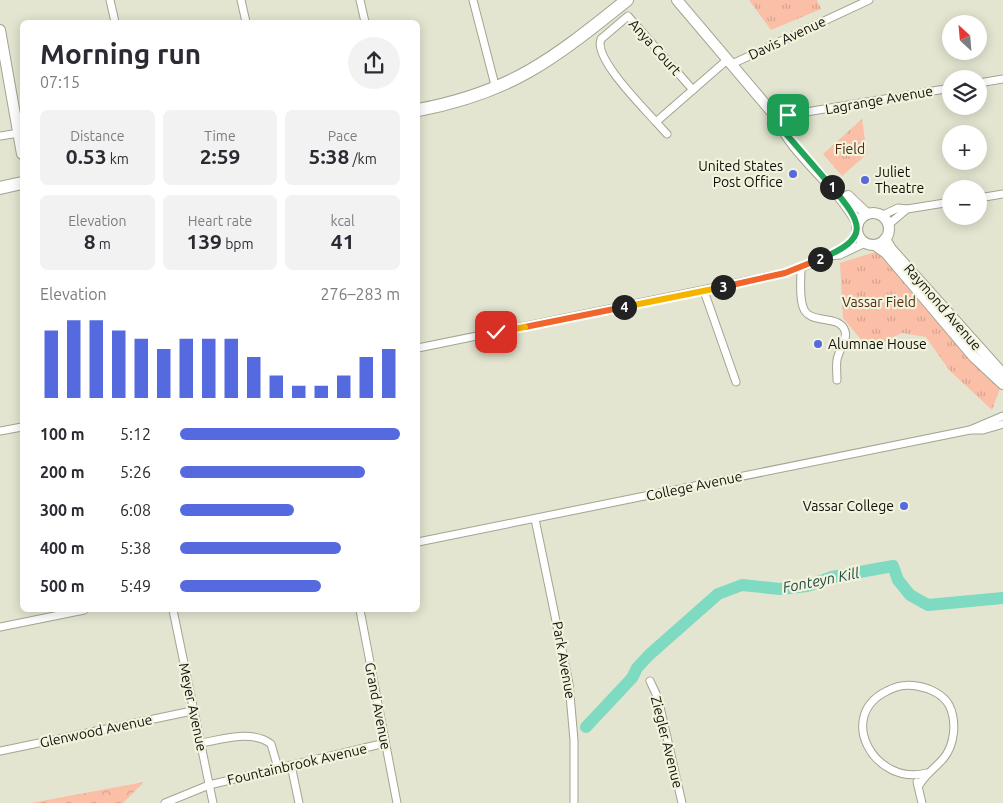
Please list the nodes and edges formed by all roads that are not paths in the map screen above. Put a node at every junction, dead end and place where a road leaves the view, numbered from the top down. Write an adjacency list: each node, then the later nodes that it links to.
1 (110, 0): 8 (street)
2 (242, 0): 9 (street)
3 (360, 0): 10 (street)
4 (473, 0): 16 (street)
5 (627, 0): 16 (highway)
6 (677, 0): 13 (main road)
7 (869, 0): 13 (street, Davis Avenue)
8 (115, 20)
9 (246, 20)
10 (365, 20)
11 (0, 30): 12 (main road)
12 (2, 57): 22 (main road)
13 (729, 62): 18 (street, Davis Avenue); 20 (main road)
14 (1003, 79): 15 (street)
15 (987, 82)
16 (496, 89): 19 (highway)
17 (942, 89): 20 (street, Lagrange Avenue)
18 (693, 90): 21 (street, Davis Avenue); 21 (street, Anya Court)
19 (420, 110)
20 (776, 117): 32 (main road); 35 (main road)
21 (656, 122): 23 (street, Anya Court)
22 (19, 133): 24 (street); 25 (main road)
23 (667, 134)
24 (0, 136)
25 (20, 140)
26 (20, 183): 27 (highway)
27 (0, 188)
28 (1003, 194): 29 (street)
29 (987, 197)
30 (942, 203): 31 (street)
31 (907, 209): 33 (street); 34 (street)
32 (867, 214): 33 (main road); 35 (main road)
33 (881, 216): 34 (main road)
34 (888, 225): 36 (main road)
35 (858, 228): 37 (main road); 38 (street)
36 (885, 239): 37 (main road); 42 (main road, Raymond Avenue)
37 (870, 244): 38 (street); 45 (main road, Raymond Avenue)
38 (828, 256): 39 (street)
39 (801, 268): 40 (street); 43 (street)
40 (704, 290): 41 (street); 44 (street)
41 (420, 348)
42 (1003, 374)
43 (837, 380)
44 (736, 382)
45 (1003, 384)
46 (1003, 416): 49 (street, College Avenue)
47 (1003, 424): 49 (street, College Avenue)
48 (20, 427): 50 (street)
49 (970, 430): 51 (street, College Avenue)
50 (0, 432)
51 (535, 519): 52 (street, College Avenue); 72 (street, Park Avenue)
52 (420, 542)
53 (74, 612): 56 (street)
54 (173, 612): 58 (street, Meyer Avenue)
55 (360, 612): 60 (street, Grand Avenue)
56 (0, 627)
57 (650, 681): 73 (street, Ziegler Avenue)
58 (192, 712): 59 (street, Meyer Avenue); 61 (street, Glenwood Avenue)
59 (200, 743): 63 (street); 67 (street, Meyer Avenue)
60 (385, 743): 62 (street, Fountainbrook Avenue); 71 (street, Grand Avenue)
61 (0, 751)
62 (291, 765): 63 (street, Fountainbrook Avenue); 70 (street)
63 (278, 768): 67 (street, Fountainbrook Avenue)
64 (927, 773): 65 (street); 65 (street); 66 (street)
65 (910, 776): 66 (street)
66 (920, 784): 74 (street)
67 (209, 785): 68 (street, Fountainbrook Avenue); 69 (street, Meyer Avenue)
68 (165, 803)
69 (213, 803)
70 (299, 803)
71 (397, 803)
72 (574, 803)
73 (682, 803)
74 (922, 803)

